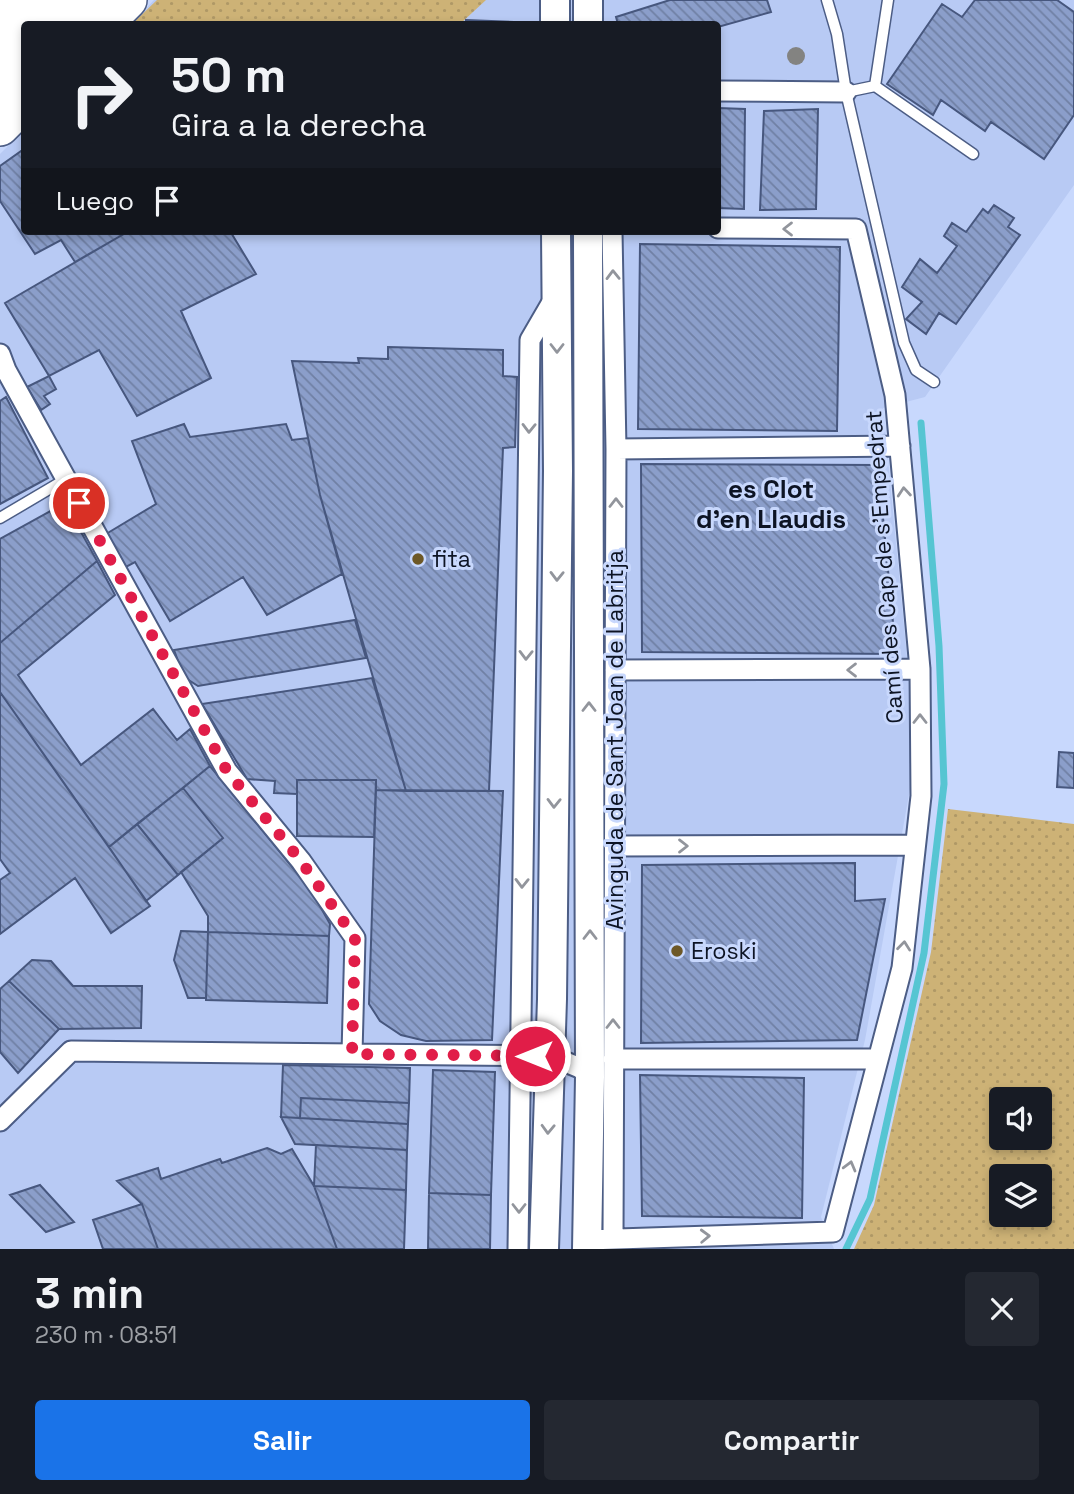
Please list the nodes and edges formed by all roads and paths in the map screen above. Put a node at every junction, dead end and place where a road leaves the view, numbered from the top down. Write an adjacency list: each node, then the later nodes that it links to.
1 (10, 0): 9 (highway)
2 (54, 0): 10 (highway)
3 (92, 0): 11 (highway)
4 (128, 0): 12 (highway)
5 (555, 0): 13 (main road)
6 (587, 0): 14 (main road)
7 (827, 0): 21 (lane)
8 (888, 0): 18 (lane)
9 (0, 10)
10 (33, 21)
11 (71, 21)
12 (107, 21)
13 (555, 21)
14 (588, 21)
15 (21, 33): 16 (highway)
16 (0, 55)
17 (21, 71): 20 (highway)
18 (875, 86): 21 (lane); 24 (lane)
19 (721, 91): 21 (street)
20 (0, 92)
21 (846, 92): 31 (lane)
22 (21, 106): 23 (highway)
23 (0, 127)
24 (973, 154)
25 (721, 228): 32 (street, Camí des Cap de s'Empedrat, one-way to 25)
26 (556, 235): 29 (main road)
27 (588, 235): 45 (main road, Avinguda de Sant Joan de Labritja, one-way to 27)
28 (612, 235): 33 (street, Avinguda de Sant Joan de Labritja, one-way to 28)
29 (557, 293): 41 (street, one-way to 41); 42 (main road, one-way to 42)
30 (0, 354): 34 (street)
31 (934, 383)
32 (900, 446): 33 (street); 36 (street, Camí des Cap de s'Empedrat, one-way to 32)
33 (616, 449): 37 (street, Avinguda de Sant Joan de Labritja, one-way to 33)
34 (66, 479): 35 (lane); 40 (street)
35 (0, 518)
36 (920, 669): 37 (street, one-way to 37); 38 (street, Camí des Cap de s'Empedrat, one-way to 36)
37 (615, 670): 39 (street, Avinguda de Sant Joan de Labritja)
38 (915, 845): 39 (street, one-way to 38); 44 (street, Camí des Cap de s'Empedrat, one-way to 38)
39 (614, 846): 43 (street, Avinguda de Sant Joan de Labritja, one-way to 39)
40 (352, 1054): 41 (street); 46 (street)
41 (520, 1056): 42 (street); 48 (street, one-way to 48)
42 (551, 1056): 45 (street); 49 (main road, one-way to 49)
43 (613, 1059): 44 (street); 47 (street, Avinguda de Sant Joan de Labritja)
44 (878, 1059): 47 (street, Camí des Cap de s'Empedrat, one-way to 44)
45 (590, 1077): 47 (main road, Avinguda de Sant Joan de Labritja)
46 (0, 1121)
47 (600, 1244)
48 (518, 1249)
49 (544, 1249)

